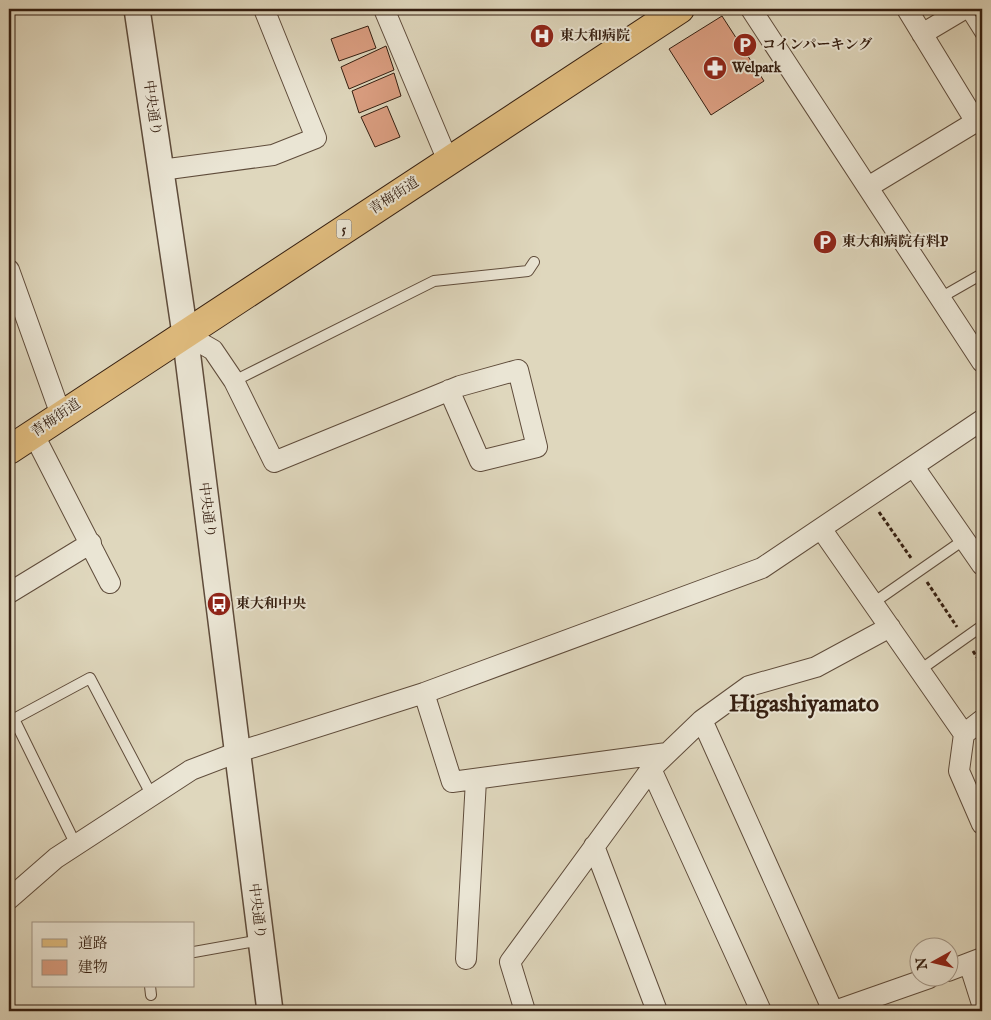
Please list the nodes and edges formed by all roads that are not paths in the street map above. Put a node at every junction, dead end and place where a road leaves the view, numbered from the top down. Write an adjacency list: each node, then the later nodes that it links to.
1 (137, 9): 12 (street, 中央通り)
2 (264, 9): 12 (street)
3 (384, 9): 11 (street)
4 (680, 9): 11 (main road, 青梅街道 / 5)
5 (751, 9): 13 (street)
6 (907, 9): 8 (street)
7 (964, 9): 8 (street); 9 (lane)
8 (922, 34): 10 (street)
9 (982, 36)
10 (979, 120): 13 (street)
11 (448, 161): 18 (main road, 青梅街道 / 5)
12 (161, 170): 18 (street, 中央通り)
13 (868, 187): 17 (street)
14 (534, 262): 20 (lane)
15 (9, 270): 22 (street)
16 (982, 274): 17 (lane)
17 (940, 298): 19 (street)
18 (185, 334): 20 (street); 22 (main road, 青梅街道 / 5); 41 (street, 中央通り)
19 (982, 362)
20 (234, 381): 21 (street)
21 (449, 390): 21 (street)
22 (61, 415): 24 (main road, 青梅街道 / 5)
23 (982, 420): 26 (street)
24 (33, 434): 25 (main road, 青梅街道 / 5); 29 (street)
25 (9, 450)
26 (914, 467): 27 (street); 28 (street)
27 (822, 530): 33 (street); 37 (street)
28 (965, 539): 30 (street); 33 (lane)
29 (91, 543): 31 (street); 32 (street)
30 (982, 565)
31 (110, 583)
32 (9, 593)
33 (873, 603): 35 (street)
34 (982, 626): 36 (lane)
35 (890, 627): 36 (street); 38 (street)
36 (920, 670): 40 (street)
37 (424, 693): 41 (street); 44 (street)
38 (702, 720): 42 (street); 62 (street)
39 (982, 720): 40 (street)
40 (964, 734): 46 (street)
41 (238, 752): 45 (street); 50 (street, 中央通り)
42 (667, 753): 43 (street); 44 (street)
43 (651, 768): 48 (street); 61 (street)
44 (476, 780): 52 (street)
45 (152, 796): 47 (street); 47 (lane)
46 (982, 824)
47 (76, 845): 49 (street)
48 (594, 846): 59 (street); 60 (street)
49 (9, 900)
50 (261, 940): 51 (lane); 58 (street, 中央通り)
51 (195, 952)
52 (466, 959)
53 (975, 961): 54 (street); 57 (street)
54 (958, 967)
55 (908, 988): 56 (street)
56 (875, 1004): 62 (street)
57 (982, 1004)
58 (270, 1011)
59 (524, 1011)
60 (657, 1011)
61 (761, 1011)
62 (834, 1011)

